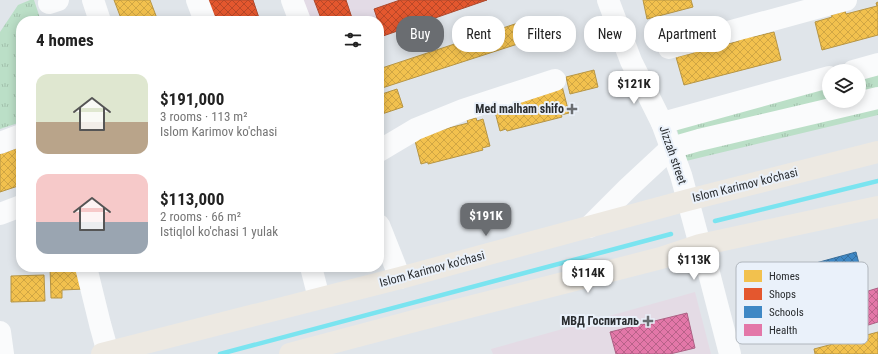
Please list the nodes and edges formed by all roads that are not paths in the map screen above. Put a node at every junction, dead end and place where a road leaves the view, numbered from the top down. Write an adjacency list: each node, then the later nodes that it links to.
1 (93, 0): 6 (street)
2 (197, 0): 7 (street)
3 (292, 0): 8 (street)
4 (608, 0): 15 (street, Jizzah street)
5 (846, 0): 9 (street)
6 (98, 16)
7 (203, 16)
8 (298, 16)
9 (731, 31)
10 (878, 64): 11 (street)
11 (866, 67)
12 (555, 80): 18 (street)
13 (822, 80): 15 (street)
14 (878, 98): 19 (street)
15 (662, 123): 19 (street, Jizzah street)
16 (16, 137): 17 (street)
17 (0, 143)
18 (384, 148)
19 (671, 148): 21 (street, Jizzah street); 25 (street)
20 (878, 152): 21 (main road, Islom Karimov ko'chasi)
21 (688, 200): 25 (main road, Islom Karimov ko'chasi); 27 (street, Jizzah street)
22 (878, 206): 27 (main road)
23 (16, 208): 24 (street)
24 (0, 214)
25 (589, 227): 30 (main road, Islom Karimov ko'chasi)
26 (384, 238): 30 (street)
27 (700, 245): 35 (main road); 36 (street, Jizzah street)
28 (87, 272): 33 (street)
29 (312, 272): 31 (street)
30 (400, 278): 31 (main road, Islom Karimov ko'chasi)
31 (319, 298): 33 (main road, Islom Karimov ko'chasi)
32 (0, 332): 34 (street)
33 (105, 353)
34 (3, 354)
35 (290, 354)
36 (730, 354)

